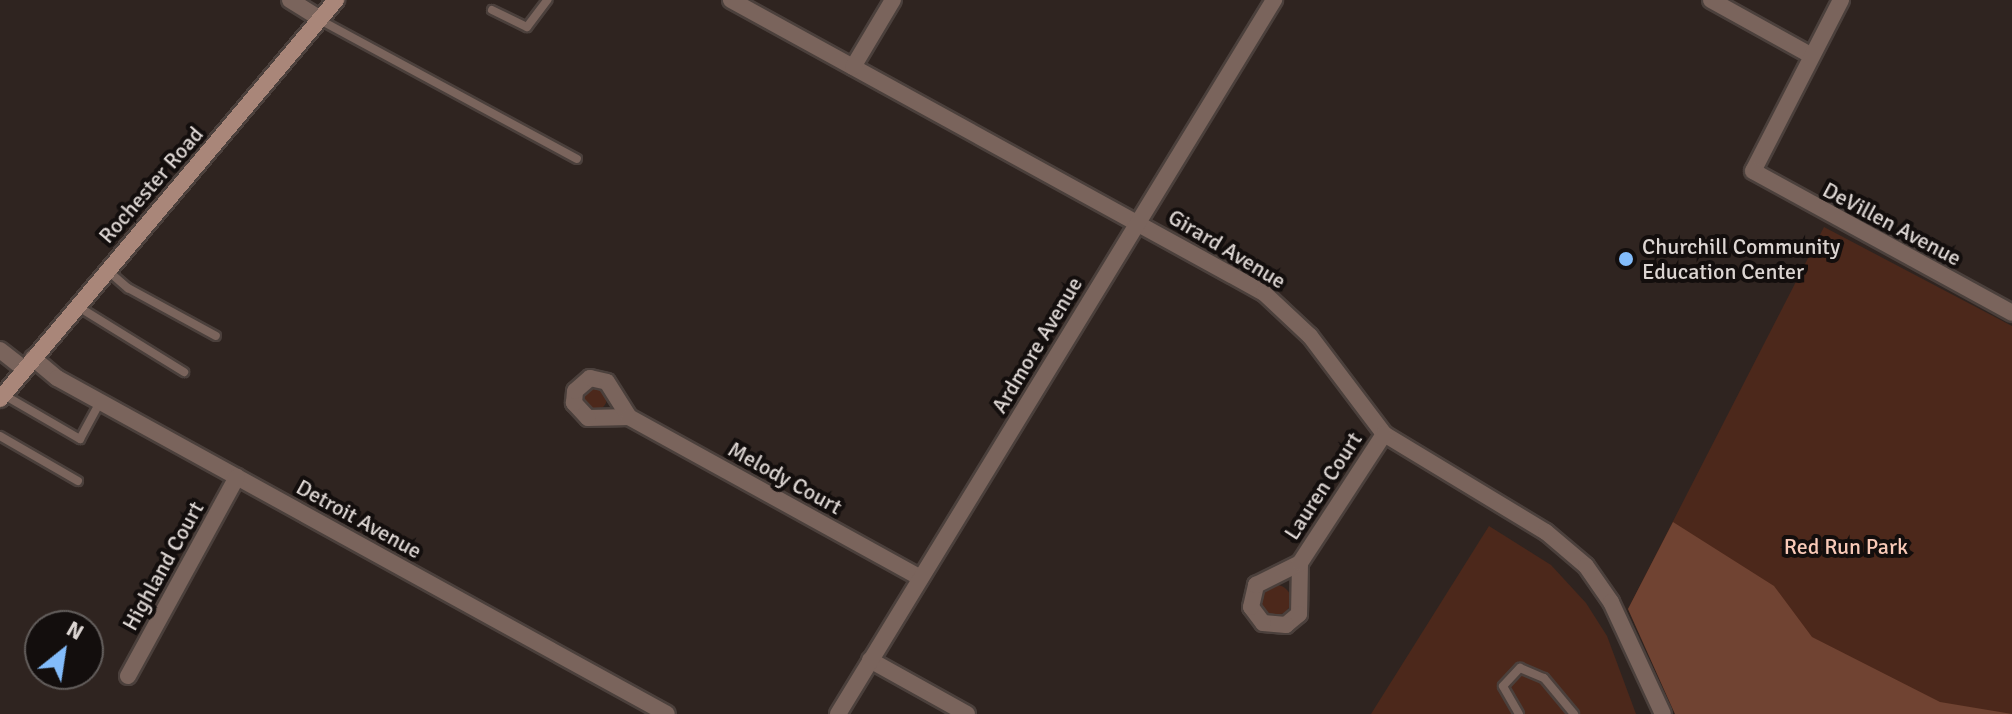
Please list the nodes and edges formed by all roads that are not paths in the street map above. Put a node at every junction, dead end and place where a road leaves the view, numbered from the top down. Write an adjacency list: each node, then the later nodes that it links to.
1 (336, 0): 10 (main road, Rochester Road)
2 (547, 0): 9 (lane)
3 (731, 0): 12 (street, Girard Avenue)
4 (893, 0): 12 (street)
5 (1274, 0): 14 (street, Ardmore Avenue)
6 (1711, 0): 11 (street)
7 (1841, 0): 11 (street)
8 (293, 1): 10 (street)
9 (492, 10)
10 (320, 19): 13 (lane); 15 (main road, Rochester Road)
11 (1812, 56): 17 (street, DeVillen Avenue)
12 (853, 67): 14 (street, Girard Avenue)
13 (577, 159)
14 (1139, 222): 25 (street, Girard Avenue); 30 (street, Ardmore Avenue)
15 (107, 270): 16 (main road, Rochester Road); 18 (lane)
16 (77, 306): 20 (main road, Rochester Road); 21 (lane)
17 (2012, 313)
18 (216, 336)
19 (0, 350): 20 (street, Detroit Avenue)
20 (28, 364): 22 (main road, Rochester Road); 23 (street, Detroit Avenue)
21 (184, 372)
22 (2, 397): 23 (lane)
23 (100, 402): 27 (street, Detroit Avenue)
24 (629, 417): 30 (street, Melody Court)
25 (1384, 434): 29 (street, Lauren Court); 38 (street, Girard Avenue)
26 (0, 436): 28 (lane)
27 (237, 477): 32 (street, Highland Court); 33 (street, Detroit Avenue)
28 (78, 481)
29 (1300, 563)
30 (921, 578): 31 (street, Ardmore Avenue)
31 (870, 660): 34 (street, Ardmore Avenue); 35 (street)
32 (128, 676)
33 (667, 714)
34 (838, 714)
35 (967, 714)
36 (1519, 714): 37 (lane)
37 (1574, 714)
38 (1663, 714)

